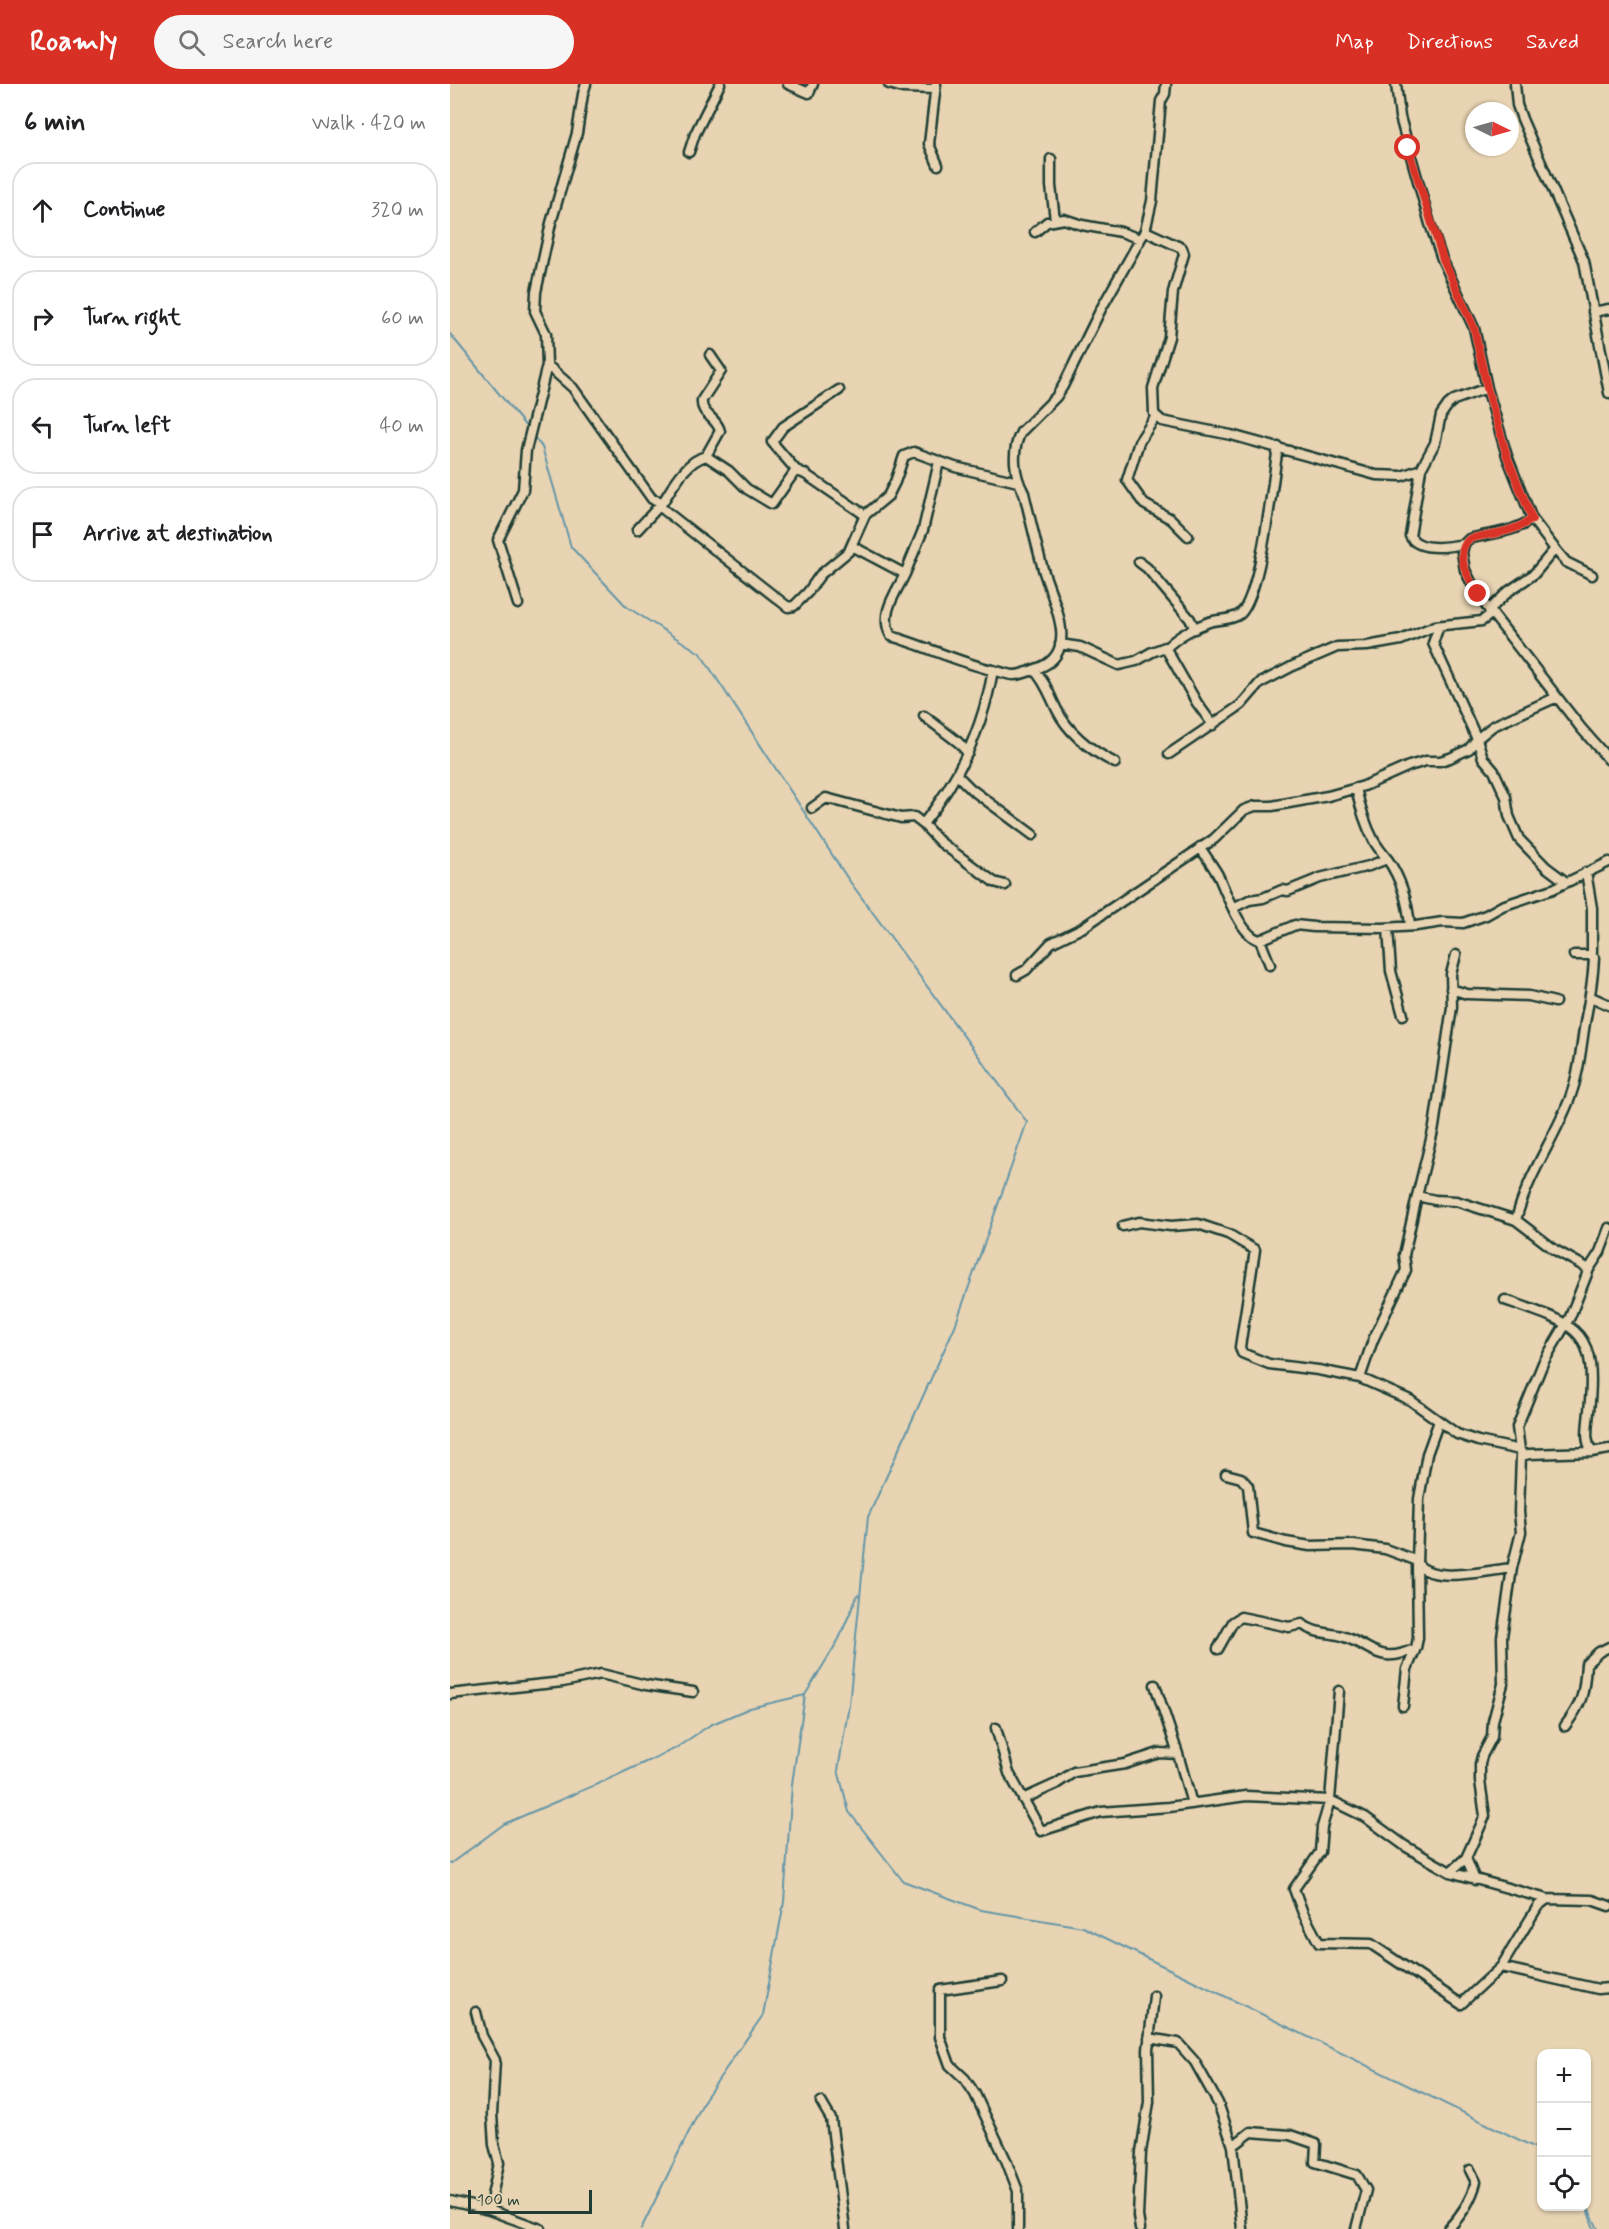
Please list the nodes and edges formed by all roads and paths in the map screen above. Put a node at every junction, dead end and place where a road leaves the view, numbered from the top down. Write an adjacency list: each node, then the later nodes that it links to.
1 (586, 84): 19 (street)
2 (720, 84): 10 (street)
3 (788, 84): 4 (street)
4 (813, 84)
5 (889, 84): 9 (street)
6 (1166, 84): 15 (street)
7 (1396, 84): 20 (street)
8 (1515, 84): 17 (street)
9 (935, 86): 12 (street)
10 (689, 152)
11 (1051, 159): 13 (street)
12 (938, 165)
13 (1055, 220): 14 (street); 15 (street)
14 (1035, 232)
15 (1142, 235): 23 (street); 29 (street)
16 (1609, 309): 17 (street)
17 (1593, 312): 21 (street)
18 (710, 355): 25 (street)
19 (547, 365): 30 (street); 41 (street)
20 (1487, 388): 27 (street); 32 (street)
21 (1609, 388)
22 (839, 390): 28 (street)
23 (1156, 416): 24 (street); 34 (street)
24 (1278, 447): 27 (street); 44 (street)
25 (706, 456): 28 (street); 30 (street)
26 (939, 462): 29 (street); 31 (street); 39 (street)
27 (1421, 469): 35 (street)
28 (796, 470): 31 (street)
29 (1018, 482): 45 (street)
30 (661, 504): 33 (street); 36 (street)
31 (865, 515): 36 (street)
32 (1532, 519): 35 (street); 37 (street)
33 (637, 530)
34 (1188, 536)
35 (1464, 544): 42 (street)
36 (852, 546): 39 (street)
37 (1555, 549): 40 (street); 42 (street)
38 (1139, 562): 44 (street)
39 (905, 574): 47 (street)
40 (1592, 575)
41 (518, 604)
42 (1490, 611): 43 (street); 49 (street)
43 (1435, 627): 51 (street); 52 (street)
44 (1195, 629): 46 (street)
45 (1060, 644): 46 (street); 48 (street)
46 (1166, 648): 51 (street)
47 (993, 670): 48 (street); 53 (street)
48 (1034, 670): 56 (street)
49 (1557, 697): 52 (street); 55 (street)
50 (924, 716): 53 (street)
51 (1213, 725): 54 (street)
52 (1477, 739): 58 (street); 66 (street)
53 (968, 753): 57 (street)
54 (1169, 754)
55 (1609, 760)
56 (1115, 762)
57 (957, 775): 60 (street); 61 (street)
58 (1356, 788): 62 (street); 63 (street)
59 (812, 808): 60 (street)
60 (923, 824): 67 (street)
61 (1033, 835)
62 (1200, 847): 68 (street); 76 (street)
63 (1387, 859): 68 (street); 69 (street)
64 (1609, 862): 65 (street)
65 (1587, 872): 66 (street); 73 (street)
66 (1566, 882): 69 (street)
67 (1005, 885)
68 (1233, 908): 71 (street)
69 (1410, 926): 70 (street)
70 (1388, 928): 71 (street); 81 (street)
71 (1260, 940): 75 (street)
72 (1455, 955): 77 (street)
73 (1574, 955)
74 (1594, 958): 78 (street)
75 (1270, 966)
76 (1017, 975)
77 (1451, 989): 79 (street); 82 (street)
78 (1591, 998): 80 (street); 83 (street)
79 (1554, 1002)
80 (1609, 1005)
81 (1403, 1015)
82 (1417, 1196): 83 (street); 89 (street)
83 (1516, 1220): 86 (street)
84 (1124, 1226): 89 (street)
85 (1609, 1228): 86 (street)
86 (1588, 1269): 88 (street)
87 (1505, 1300): 88 (street)
88 (1565, 1324): 92 (street); 93 (street)
89 (1360, 1378): 90 (street)
90 (1439, 1420): 93 (street); 95 (street)
91 (1609, 1449): 92 (street)
92 (1592, 1452): 93 (street)
93 (1522, 1453): 96 (street)
94 (1226, 1474): 95 (street)
95 (1417, 1564): 96 (street); 98 (street)
96 (1512, 1568): 111 (street)
97 (1609, 1647): 105 (street)
98 (1416, 1648): 99 (street); 104 (street)
99 (1218, 1649)
100 (1155, 1685): 107 (street)
101 (1339, 1691): 109 (street)
102 (693, 1692): 103 (street)
103 (450, 1694)
104 (1403, 1706)
105 (1565, 1726)
106 (996, 1728): 108 (street)
107 (1178, 1754): 108 (street); 110 (street)
108 (1023, 1799): 110 (street)
109 (1330, 1800): 110 (street); 112 (street); 116 (street)
110 (1192, 1804)
111 (1466, 1858): 112 (street); 113 (street)
112 (1450, 1872): 113 (street)
113 (1475, 1880): 114 (street)
114 (1547, 1899): 115 (street); 116 (street)
115 (1609, 1906)
116 (1501, 1967): 118 (street)
117 (1002, 1981): 129 (street)
118 (1609, 1988)
119 (1154, 1996): 121 (street)
120 (476, 2012): 126 (street)
121 (1149, 2038): 123 (street); 130 (street)
122 (821, 2102): 128 (street)
123 (1233, 2146): 131 (street); 132 (street)
124 (1470, 2170): 133 (street)
125 (450, 2201): 126 (street)
126 (489, 2210): 127 (street)
127 (541, 2229)
128 (845, 2229)
129 (1018, 2229)
130 (1140, 2229)
131 (1242, 2229)
132 (1356, 2229)
133 (1449, 2229)

